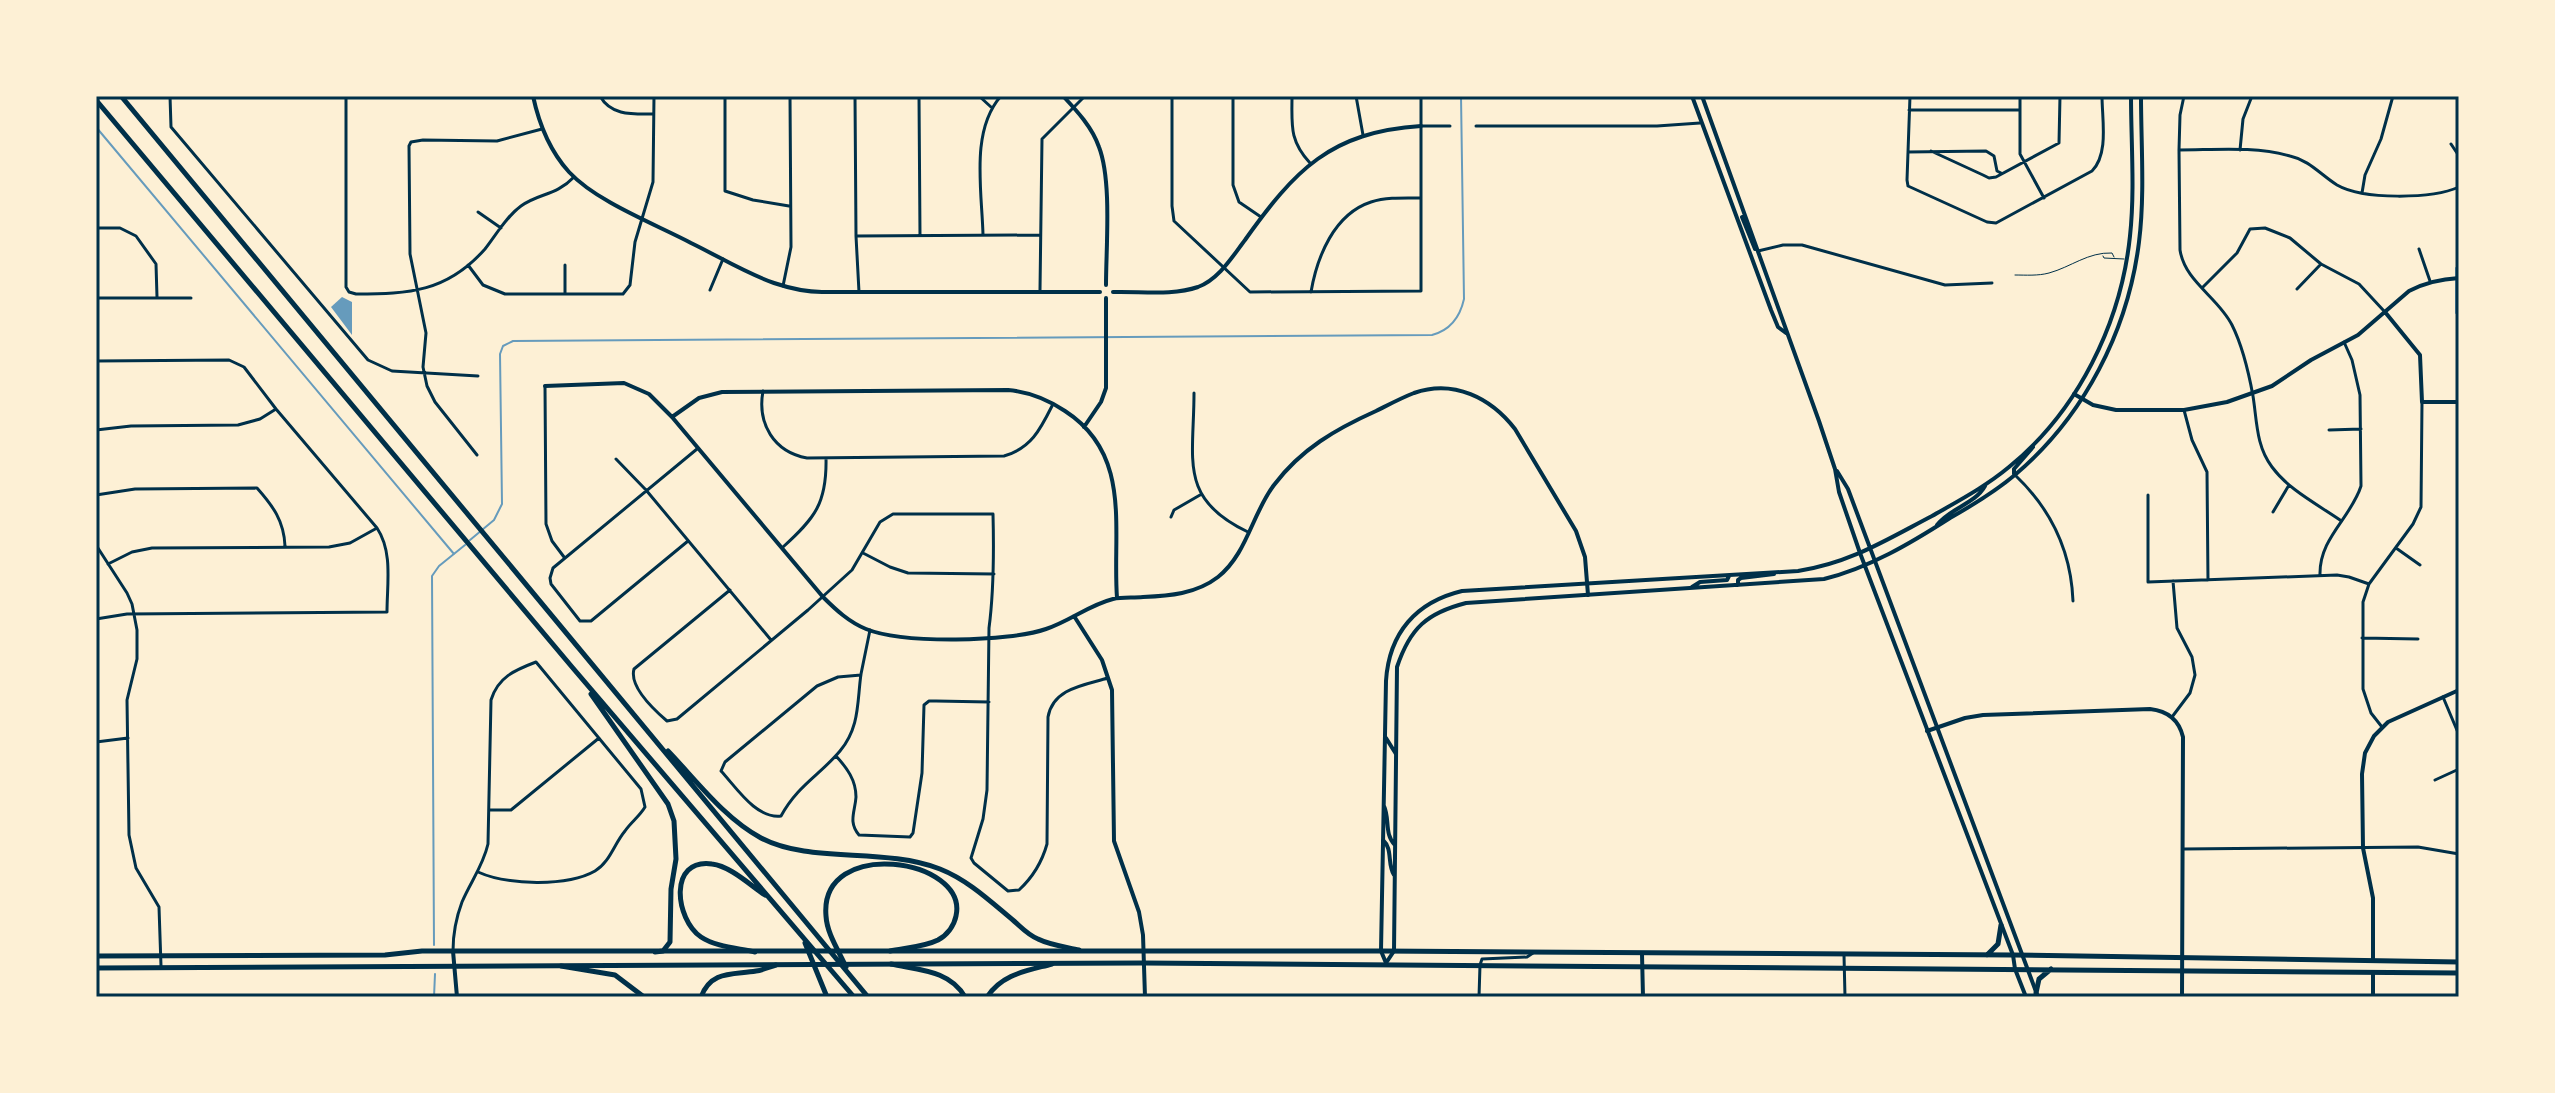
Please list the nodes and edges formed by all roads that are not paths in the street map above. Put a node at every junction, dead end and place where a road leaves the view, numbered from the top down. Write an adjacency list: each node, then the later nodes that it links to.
1 (121, 96): 183 (main road)
2 (170, 96): 103 (street)
3 (346, 96): 89 (street)
4 (533, 96): 42 (street)
5 (600, 96): 36 (street)
6 (654, 96): 36 (street)
7 (725, 96): 58 (street)
8 (790, 96): 58 (street)
9 (855, 96): 67 (street)
10 (919, 96): 68 (street)
11 (979, 96): 33 (street)
12 (1001, 96): 33 (street)
13 (1063, 96): 32 (street)
14 (1085, 96): 32 (street)
15 (1172, 96): 78 (street)
16 (1233, 96): 61 (street)
17 (1292, 96): 51 (street)
18 (1356, 96): 43 (street)
19 (1421, 96): 39 (street)
20 (1692, 96): 38 (street)
21 (1702, 96): 37 (street)
22 (1910, 96): 34 (street)
23 (2020, 96): 35 (street)
24 (2060, 96): 50 (street)
25 (2102, 96): 57 (street)
26 (2131, 96): 74 (street)
27 (2141, 96): 110 (street)
28 (2184, 96): 45 (street)
29 (2252, 96): 46 (street)
30 (2393, 96): 55 (street)
31 (96, 100): 176 (main road)
32 (1074, 107): 66 (street); 83 (street)
33 (991, 108): 65 (street)
34 (1909, 110): 35 (street); 48 (street)
35 (2020, 110): 50 (street)
36 (654, 114): 62 (street)
37 (1710, 119): 38 (street); 70 (street)
38 (1701, 123): 41 (street); 59 (street)
39 (1421, 126): 40 (street); 43 (street); 56 (street)
40 (1450, 126)
41 (1476, 126)
42 (542, 129): 53 (street); 89 (street)
43 (1363, 135): 51 (street)
44 (2451, 144): 49 (street)
45 (2179, 150): 46 (street); 85 (street)
46 (2240, 150): 55 (street)
47 (1931, 151): 48 (street); 52 (street); 52 (street)
48 (1908, 152): 57 (street)
49 (2459, 156)
50 (2025, 161): 52 (street); 57 (street)
51 (1310, 163): 61 (street)
52 (2002, 173)
53 (574, 177): 62 (street); 64 (street)
54 (2459, 187): 55 (street)
55 (2362, 193)
56 (1421, 198): 93 (street); 93 (street)
57 (2044, 198)
58 (791, 206): 84 (street)
59 (1735, 210): 70 (street); 100 (street)
60 (478, 212): 64 (street)
61 (1261, 217): 78 (street)
62 (641, 218): 73 (street); 94 (street)
63 (96, 228): 95 (street)
64 (502, 228): 76 (street)
65 (983, 235): 66 (street); 68 (street)
66 (1042, 235): 88 (street)
67 (856, 236): 68 (street); 90 (street)
68 (920, 236)
69 (2419, 249): 81 (street)
70 (1758, 251): 82 (street); 100 (street)
71 (2103, 255): 72 (lane); 72 (lane); 79 (lane)
72 (2114, 257): 74 (lane)
73 (723, 259): 84 (street); 87 (street)
74 (2127, 259): 108 (street)
75 (2321, 264): 85 (street); 86 (street); 99 (street)
76 (468, 265): 89 (street); 94 (street)
77 (565, 265): 94 (street)
78 (1225, 267): 92 (street); 93 (street)
79 (2015, 275)
80 (2459, 278): 81 (street)
81 (2430, 281): 99 (street)
82 (1992, 283)
83 (1106, 285): 91 (street); 92 (street)
84 (783, 286): 90 (street)
85 (2202, 288): 109 (street)
86 (2297, 289)
87 (710, 290)
88 (1040, 290): 90 (street); 91 (street)
89 (417, 292): 103 (street)
90 (859, 292)
91 (1100, 292): 98 (street)
92 (1113, 292): 98 (street)
93 (1311, 292)
94 (565, 295)
95 (157, 297): 96 (street); 97 (street)
96 (96, 298)
97 (191, 298)
98 (1106, 298): 117 (street)
99 (2385, 312): 101 (street); 111 (street)
100 (1786, 333): 126 (street)
101 (2344, 342): 109 (street); 118 (street)
102 (96, 361): 114 (street)
103 (424, 373): 104 (street); 123 (street)
104 (478, 376)
105 (545, 386): 116 (street); 148 (street)
106 (763, 391): 113 (street); 116 (street); 124 (street)
107 (1194, 393): 132 (street)
108 (2073, 393): 110 (street); 121 (street)
109 (2252, 394): 115 (street); 129 (street)
110 (2082, 399): 115 (street); 127 (street)
111 (2422, 402): 112 (street); 143 (street)
112 (2459, 402)
113 (1053, 404): 117 (street); 124 (street)
114 (276, 409): 119 (street); 138 (street)
115 (2184, 410): 157 (street)
116 (672, 417): 122 (street)
117 (1084, 427): 166 (street)
118 (2361, 429): 120 (street); 136 (street)
119 (96, 430)
120 (2329, 430)
121 (2036, 441): 127 (street); 128 (street)
122 (697, 449): 130 (street); 144 (street)
123 (477, 455)
124 (826, 458): 144 (street)
125 (616, 459): 130 (street)
126 (1835, 469): 145 (street); 147 (street)
127 (2015, 475): 137 (street); 167 (street)
128 (1985, 485): 137 (street); 145 (street)
129 (2289, 485): 134 (street); 136 (street)
130 (646, 490): 140 (street); 148 (street)
131 (96, 495): 142 (street)
132 (1200, 495): 135 (street); 139 (street)
133 (2148, 495): 158 (street)
134 (2273, 512)
135 (1171, 517)
136 (2340, 520): 155 (street)
137 (1936, 527): 149 (street)
138 (377, 528): 142 (street); 168 (street)
139 (1248, 532): 159 (street); 166 (street)
140 (688, 541): 148 (street); 163 (street)
141 (96, 545): 150 (street)
142 (285, 547): 150 (street)
143 (2396, 548): 152 (street); 160 (street)
144 (782, 549): 165 (street)
145 (1871, 549): 147 (street); 149 (street)
146 (863, 553): 154 (street); 154 (street); 165 (street)
147 (1860, 553): 151 (street); 153 (street)
148 (565, 559)
149 (1875, 561): 151 (street); 184 (street)
150 (108, 564): 168 (street)
151 (1866, 565): 161 (street); 186 (street)
152 (2420, 565)
153 (1780, 572): 156 (street); 161 (street)
154 (994, 574): 172 (street)
155 (2320, 575): 157 (street); 160 (street)
156 (1729, 576): 159 (street); 162 (street)
157 (2208, 580): 158 (street)
158 (2173, 581): 182 (street)
159 (1587, 583): 164 (street); 188 (street)
160 (2369, 584): 173 (street)
161 (1738, 585): 162 (street)
162 (1690, 589): 164 (street)
163 (730, 590): 175 (street); 175 (street)
164 (1588, 595): 193 (street)
165 (823, 597): 171 (street); 175 (street)
166 (1117, 598): 169 (street)
167 (2073, 601)
168 (134, 614): 170 (street); 189 (street)
169 (1074, 616): 172 (street); 178 (street)
170 (96, 619)
171 (870, 630): 172 (street); 177 (street)
172 (989, 638): 181 (street)
173 (2362, 638): 174 (street); 185 (street)
174 (2418, 639)
175 (771, 640)
176 (572, 667): 207 (main road); 216 (main road)
177 (861, 675): 194 (street); 194 (street)
178 (1108, 678): 181 (street); 211 (street)
179 (2459, 690): 180 (street)
180 (2443, 697): 185 (street); 187 (street)
181 (989, 702): 194 (street)
182 (2172, 717): 184 (street); 203 (street)
183 (640, 723): 210 (main road); 249 (main road)
184 (1936, 727): 186 (street); 224 (street)
185 (2382, 727): 202 (street)
186 (1927, 731): 208 (street)
187 (2459, 735)
188 (1385, 736): 192 (street); 193 (street)
189 (128, 738): 191 (street); 220 (street)
190 (599, 738): 199 (street); 199 (street); 205 (street)
191 (96, 742)
192 (1384, 754): 196 (street); 198 (street)
193 (1396, 755): 196 (street)
194 (836, 756)
195 (2459, 769): 197 (street)
196 (1396, 770): 201 (street)
197 (2435, 780)
198 (1383, 803): 200 (street); 201 (street)
199 (490, 810): 205 (street)
200 (1382, 839): 206 (street); 214 (street)
201 (1395, 845): 206 (street)
202 (2363, 848): 203 (street); 204 (street); 227 (street)
203 (2184, 849): 226 (street)
204 (2459, 854)
205 (478, 872): 212 (street)
206 (1395, 878): 215 (street)
207 (770, 899): 209 (main road); 217 (main road)
208 (2001, 925): 222 (main road); 223 (street)
209 (803, 938): 254 (main road); 255 (main road)
210 (1079, 950): 211 (main road); 213 (main road)
211 (1143, 950): 214 (main road); 230 (street)
212 (453, 951): 216 (main road); 220 (main road); 236 (street)
213 (890, 951): 217 (main road); 249 (main road)
214 (1381, 951): 215 (main road); 231 (street)
215 (1394, 951): 218 (main road); 231 (street)
216 (655, 952): 217 (main road)
217 (755, 952)
218 (1533, 953): 219 (main road); 235 (street)
219 (1642, 954): 221 (main road); 238 (street)
220 (161, 955): 225 (main road); 240 (street)
221 (1844, 955): 222 (main road); 241 (street)
222 (1987, 955): 223 (main road)
223 (2013, 955): 224 (main road); 243 (street)
224 (2022, 955): 226 (main road); 242 (street)
225 (96, 956)
226 (2183, 959): 227 (main road); 245 (street)
227 (2373, 962): 228 (main road); 246 (main road)
228 (2388, 962): 229 (main road); 247 (main road)
229 (2459, 962)
230 (1143, 963): 231 (main road); 233 (main road); 259 (street)
231 (1386, 963): 235 (main road)
232 (891, 964): 233 (main road); 234 (main road); 257 (main road)
233 (1052, 964): 258 (main road)
234 (776, 965): 237 (main road); 253 (main road)
235 (1480, 965): 238 (main road); 260 (street)
236 (453, 966): 237 (main road); 240 (main road); 251 (street)
237 (561, 966): 252 (main road)
238 (1642, 966): 241 (main road); 261 (street)
239 (96, 968): 240 (main road)
240 (161, 968)
241 (1844, 968): 243 (main road); 262 (street)
242 (2027, 968): 243 (main road); 244 (main road); 250 (street)
243 (2015, 969): 263 (street)
244 (2051, 969): 245 (main road); 250 (main road)
245 (2183, 971): 246 (main road); 264 (street)
246 (2359, 973): 247 (main road)
247 (2373, 973): 248 (main road); 265 (street)
248 (2459, 973)
249 (850, 975): 256 (main road)
250 (2037, 995)
251 (457, 997)
252 (644, 997)
253 (701, 997)
254 (827, 997)
255 (854, 997)
256 (868, 997)
257 (965, 997)
258 (987, 997)
259 (1145, 997)
260 (1479, 997)
261 (1643, 997)
262 (1845, 997)
263 (2026, 997)
264 (2182, 997)
265 (2373, 997)

